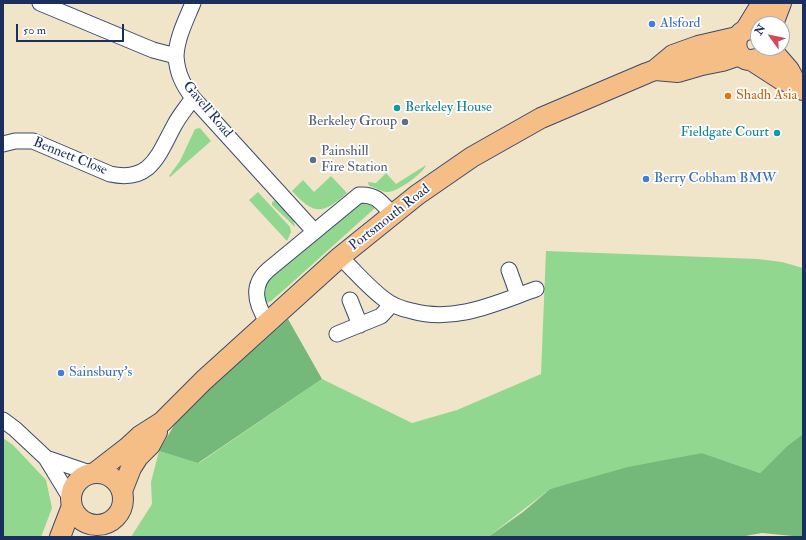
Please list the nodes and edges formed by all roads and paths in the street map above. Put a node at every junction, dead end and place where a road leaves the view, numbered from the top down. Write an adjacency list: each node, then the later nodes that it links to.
1 (40, 3): 7 (street)
2 (193, 3): 7 (street, Gavell Road)
3 (762, 3): 6 (main road)
4 (781, 3): 5 (main road)
5 (776, 16)
6 (746, 42): 9 (main road); 12 (main road, Portsmouth Road)
7 (176, 56): 10 (street, Gavell Road)
8 (777, 56): 9 (main road)
9 (800, 88)
10 (193, 98): 11 (street, Bennett Close); 13 (street, Gavell Road)
11 (3, 144)
12 (392, 214): 13 (street); 14 (main road, Portsmouth Road)
13 (314, 231): 20 (street)
14 (340, 257): 19 (street); 20 (main road, Portsmouth Road)
15 (510, 270): 17 (street)
16 (536, 289): 17 (street)
17 (518, 295): 19 (street)
18 (350, 300): 21 (street)
19 (392, 304): 21 (street)
20 (268, 323): 24 (main road, Portsmouth Road)
21 (360, 325): 22 (street)
22 (337, 334)
23 (3, 420): 25 (street)
24 (162, 422): 26 (main road, Portsmouth Road); 27 (main road, Portsmouth Road)
25 (46, 458): 26 (street); 28 (street)
26 (93, 473): 27 (main road); 28 (main road)
27 (122, 492): 29 (main road)
28 (71, 502): 29 (main road); 30 (main road)
29 (90, 531)
30 (60, 537)

